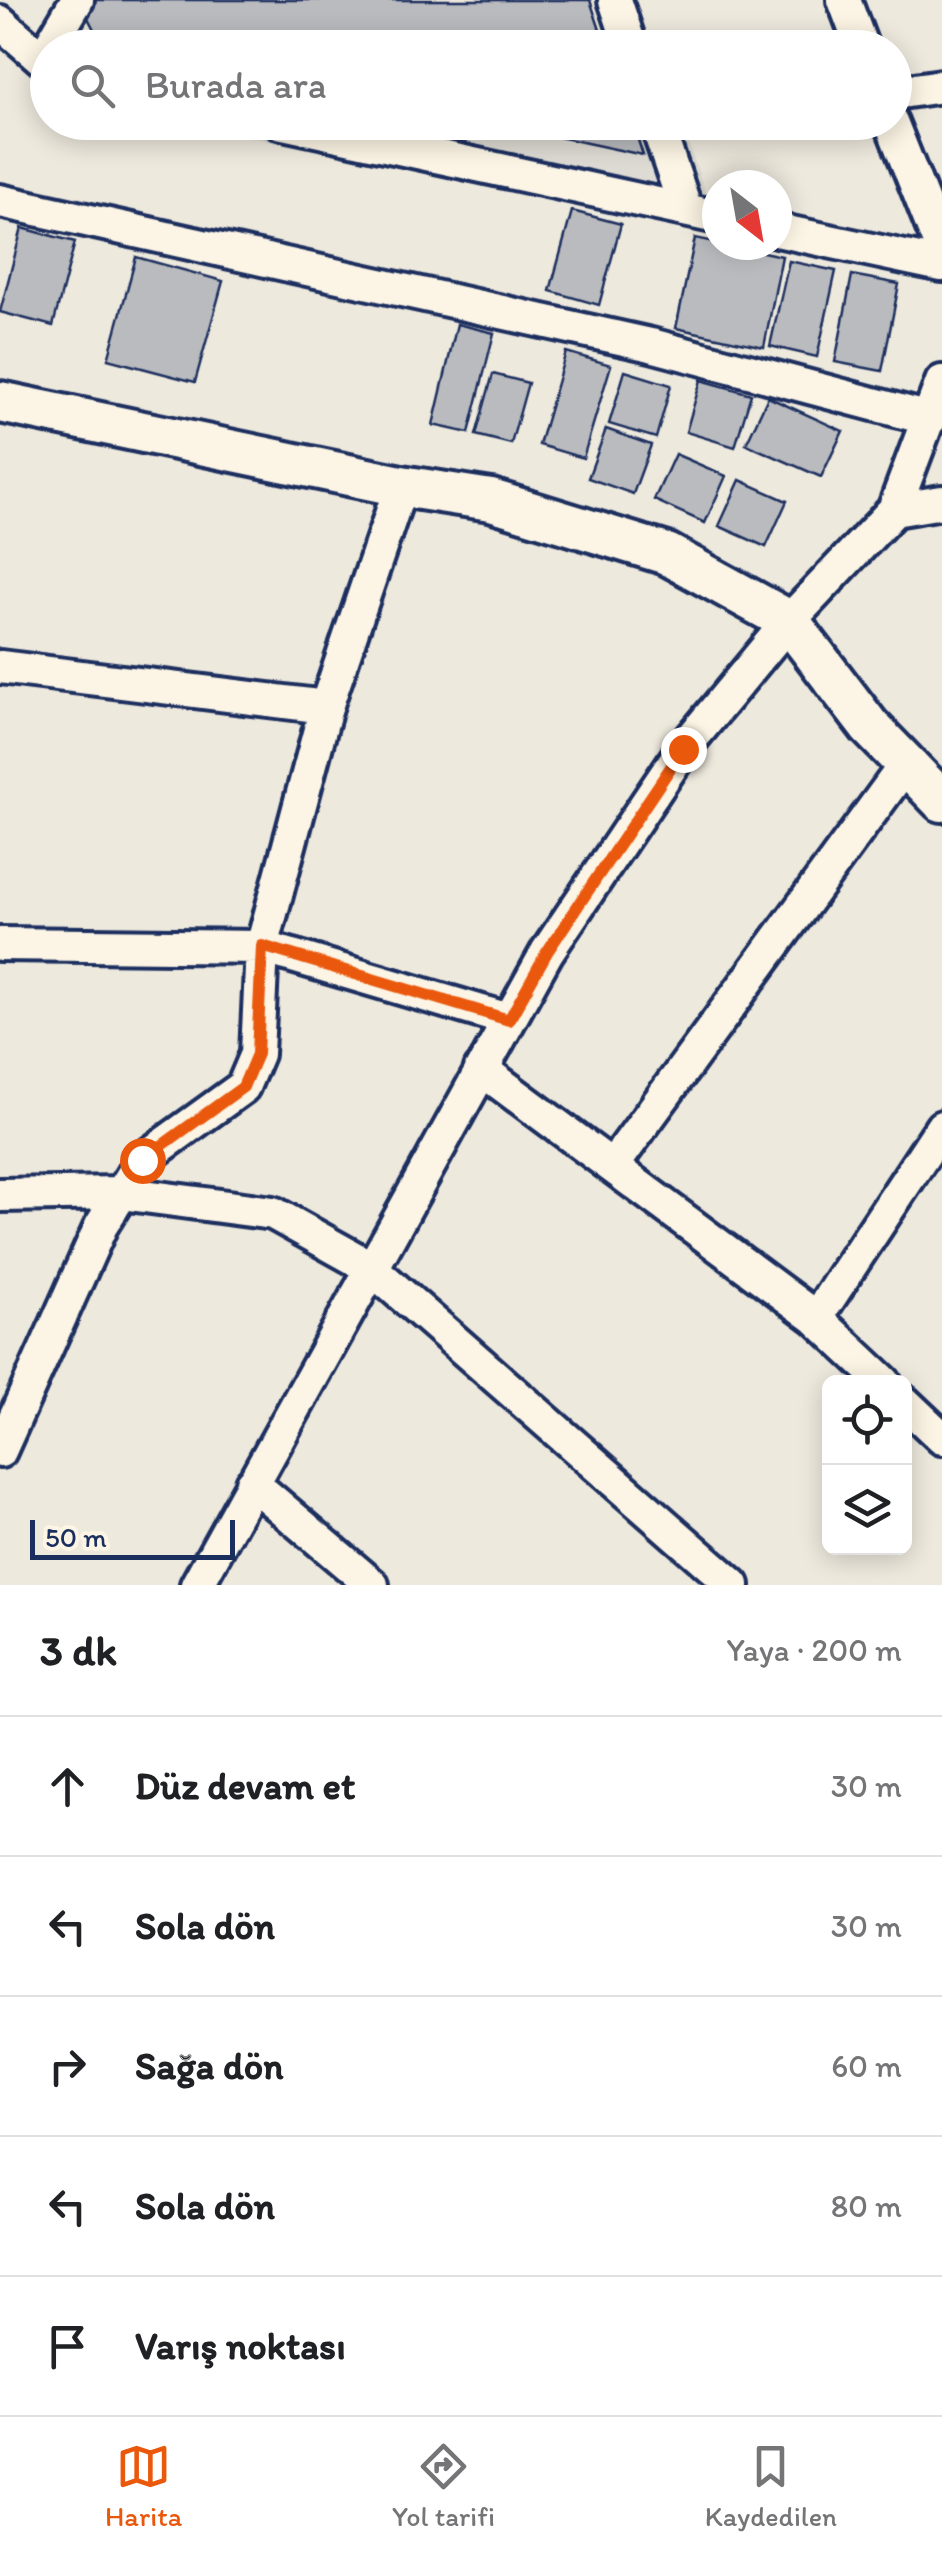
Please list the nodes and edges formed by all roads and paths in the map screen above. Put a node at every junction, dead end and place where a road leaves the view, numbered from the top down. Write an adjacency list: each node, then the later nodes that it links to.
1 (77, 0): 5 (street)
2 (615, 0): 6 (street)
3 (844, 0): 7 (street)
4 (0, 22): 8 (street)
5 (60, 30)
6 (625, 30)
7 (855, 30)
8 (30, 44)
9 (942, 86): 10 (street)
10 (912, 90)
11 (362, 140): 15 (street)
12 (665, 140): 15 (street)
13 (897, 140): 17 (street)
14 (0, 202): 21 (street)
15 (701, 214)
16 (792, 233): 18 (street)
17 (942, 250)
18 (942, 266)
19 (942, 382): 21 (street)
20 (0, 402): 22 (street)
21 (930, 419): 24 (street)
22 (401, 486): 25 (street); 27 (street)
23 (942, 502): 24 (street)
24 (894, 510): 25 (street)
25 (789, 621): 28 (street); 32 (street)
26 (0, 667): 27 (street)
27 (326, 706): 31 (street)
28 (906, 764): 29 (street); 35 (street)
29 (942, 801)
30 (0, 944): 31 (street)
31 (262, 946): 32 (street); 36 (street)
32 (509, 1020): 33 (street)
33 (481, 1069): 35 (street); 38 (street)
34 (942, 1127): 39 (street)
35 (614, 1164): 39 (street)
36 (122, 1193): 37 (street); 38 (street); 43 (street)
37 (0, 1195)
38 (370, 1267): 44 (street); 47 (street)
39 (816, 1318): 40 (street)
40 (877, 1375)
41 (912, 1410): 42 (street)
42 (942, 1438)
43 (0, 1451)
44 (252, 1483): 45 (street); 46 (street)
45 (197, 1585)
46 (372, 1585)
47 (732, 1585)

